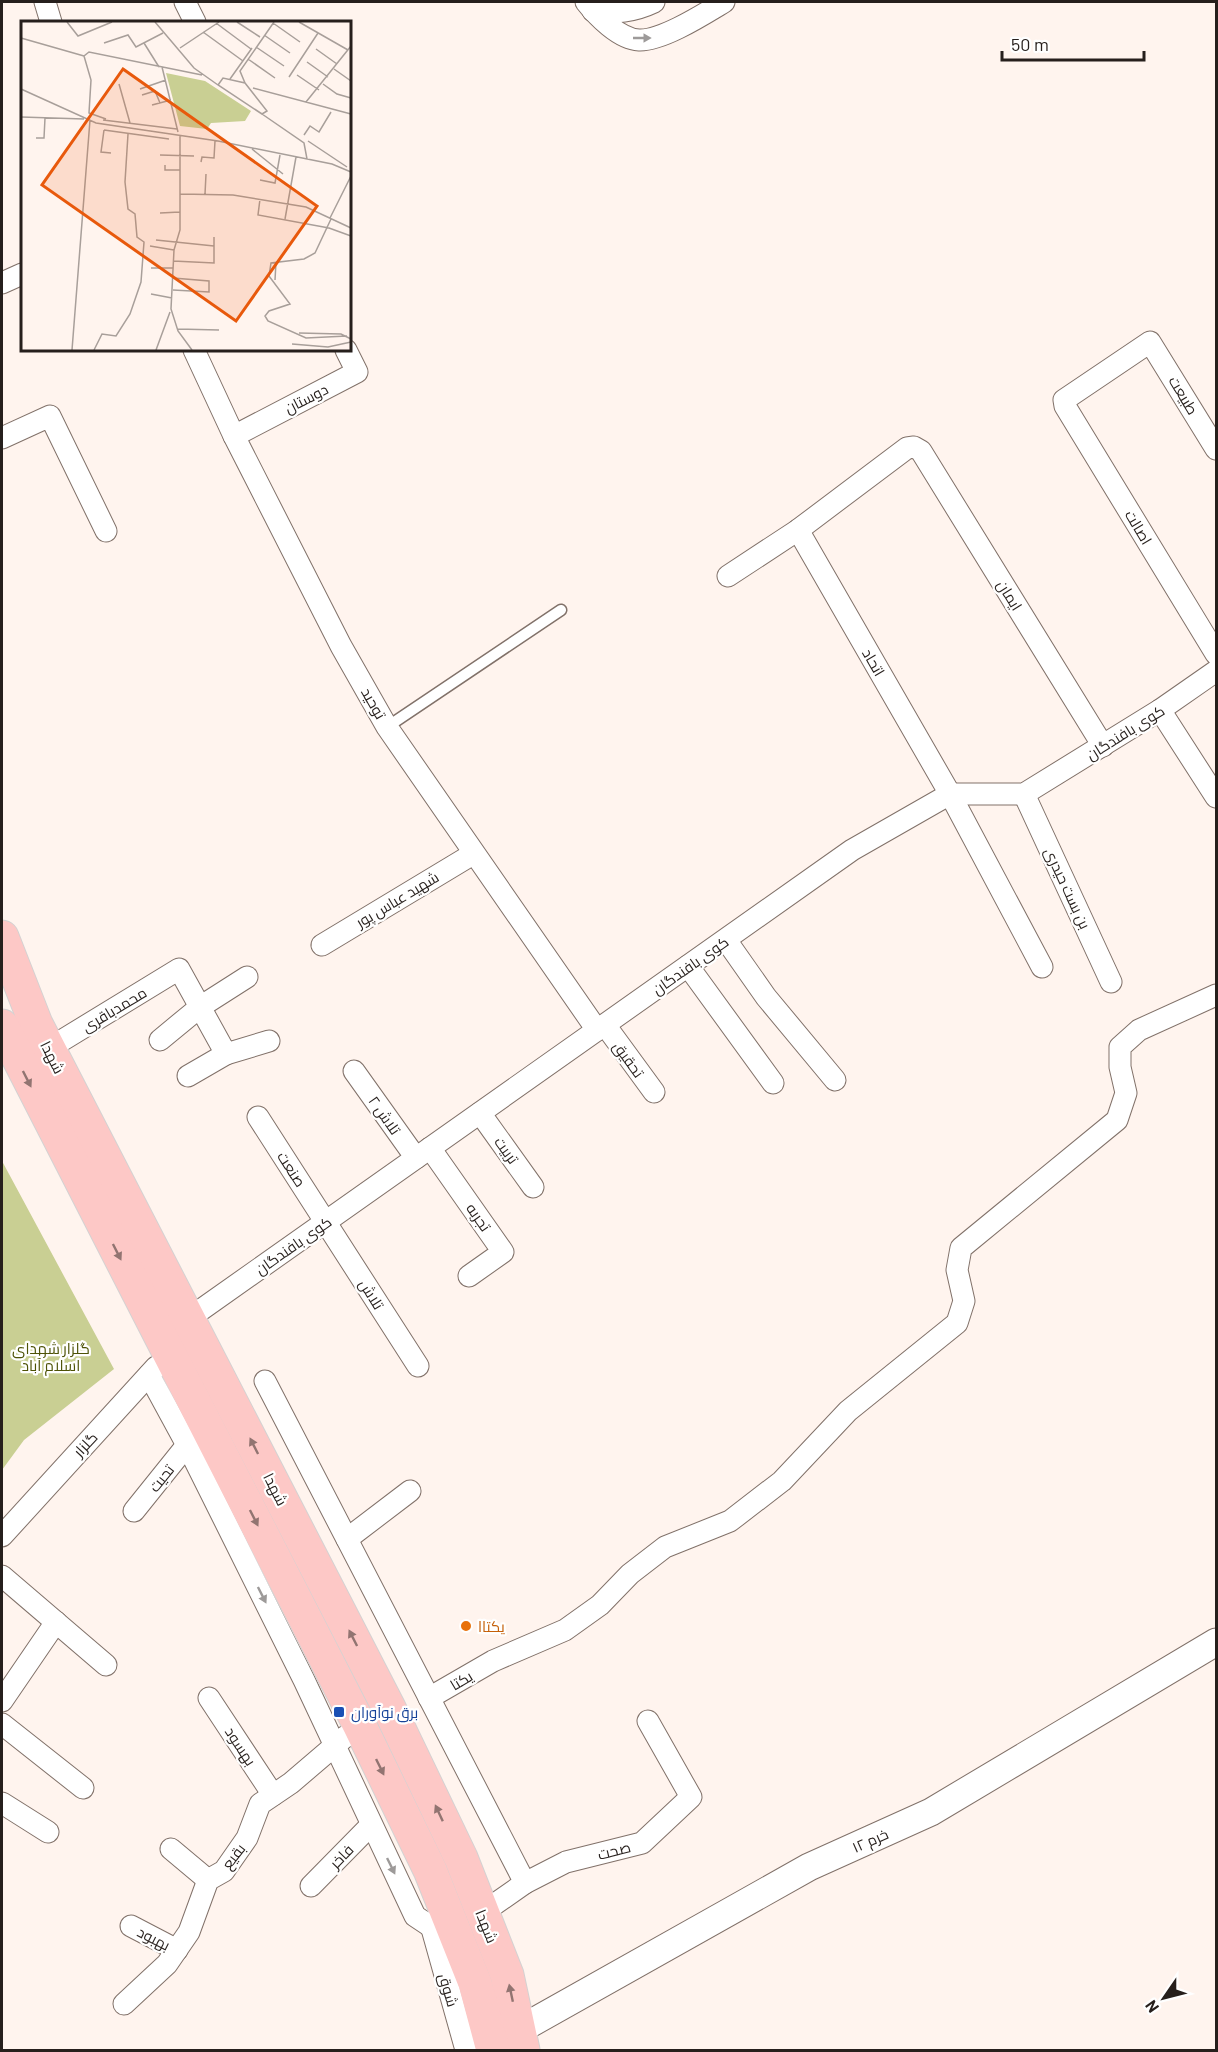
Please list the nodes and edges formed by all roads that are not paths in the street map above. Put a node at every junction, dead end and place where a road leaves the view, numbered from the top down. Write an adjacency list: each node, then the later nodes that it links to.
1 (45, 2): 6 (street)
2 (185, 2): 7 (street)
3 (654, 2): 5 (street)
4 (724, 2): 5 (street, one-way to 4)
5 (590, 6)
6 (51, 21)
7 (194, 21)
8 (21, 274): 9 (street)
9 (2, 283)
10 (1150, 342): 15 (street, طبیعت); 20 (street, اصالت)
11 (194, 351): 13 (street, توحید)
12 (346, 351): 13 (street, دوستان)
13 (234, 436): 23 (street, توحید)
14 (2, 438): 17 (street)
15 (1216, 449)
16 (798, 530): 18 (street); 24 (street, ایمان); 25 (street, اتحاد)
17 (106, 531)
18 (728, 576)
19 (561, 610): 23 (lane)
20 (1216, 654)
21 (1216, 671): 22 (street, کوی بافندگان)
22 (1160, 710): 24 (street, کوی بافندگان); 27 (street)
23 (387, 727): 28 (street, توحید)
24 (1102, 746): 26 (street, کوی بافندگان)
25 (950, 794): 26 (street, کوی بافندگان); 30 (street, کوی بافندگان); 33 (street, اتحاد)
26 (1024, 794): 35 (street, بن بست حیدری)
27 (1216, 797)
28 (473, 854): 31 (street, شهید عباس پور); 39 (street, توحید)
29 (2, 937): 42 (main road, شهدا)
30 (726, 940): 32 (street, کوی بافندگان); 46 (street)
31 (322, 945)
32 (688, 966): 39 (street, کوی بافندگان); 47 (street)
33 (1042, 967)
34 (247, 977): 37 (street)
35 (1111, 982)
36 (1216, 995): 69 (street, یکتا)
37 (200, 1006): 40 (street); 42 (street, محمدباقری); 43 (street)
38 (2, 1026): 56 (main road, one-way to 56)
39 (601, 1028): 48 (street, تحقیق); 49 (street, کوی بافندگان)
40 (160, 1040)
41 (269, 1041): 43 (street)
42 (48, 1049): 55 (main road, شهدا)
43 (226, 1054): 45 (street)
44 (354, 1071): 51 (street, تلاش ۲)
45 (188, 1076)
46 (835, 1080)
47 (772, 1083)
48 (654, 1092)
49 (480, 1113): 51 (street, کوی بافندگان); 52 (street, تربیت)
50 (258, 1117): 53 (street, صنعت)
51 (423, 1153): 53 (street, کوی بافندگان); 54 (street, تجربه)
52 (534, 1187)
53 (326, 1221): 55 (street, کوی بافندگان); 57 (street, تلاش)
54 (469, 1276)
55 (188, 1318): 84 (main road, شهدا, one-way to 55)
56 (159, 1364): 59 (street); 62 (street, گلزار); 73 (main road, one-way to 73)
57 (418, 1366)
58 (265, 1381): 63 (street)
59 (187, 1445): 61 (street, تحیت); 74 (street, one-way to 74)
60 (410, 1491): 63 (street)
61 (134, 1511)
62 (2, 1536)
63 (347, 1539): 69 (street)
64 (2, 1576): 65 (street)
65 (56, 1622): 67 (street); 70 (street)
66 (1216, 1642): 90 (street, خرم ۱۲)
67 (106, 1665)
68 (209, 1698): 76 (street, بهسود)
69 (429, 1698): 82 (street)
70 (2, 1701)
71 (648, 1721): 82 (street, صحت)
72 (2, 1724): 75 (street)
73 (359, 1724): 74 (street, بقیع); 87 (main road, one-way to 87)
74 (336, 1746): 76 (street, بقیع); 78 (street)
75 (83, 1788)
76 (273, 1795): 81 (street, بقیع)
77 (2, 1803): 79 (street)
78 (371, 1825): 83 (street, فاخر); 86 (street, one-way to 86)
79 (48, 1833)
80 (171, 1849): 81 (street)
81 (208, 1880): 88 (street, بقیع)
82 (525, 1883): 84 (street, صحت)
83 (311, 1886)
84 (482, 1913): 90 (main road, شهدا, one-way to 84)
85 (131, 1926): 88 (street, بهبود)
86 (432, 1929): 87 (street); 91 (street, شوق)
87 (460, 1946): 92 (main road)
88 (177, 1950): 89 (street, بقیع)
89 (124, 2004)
90 (521, 2040)
91 (466, 2050)
92 (493, 2050)

